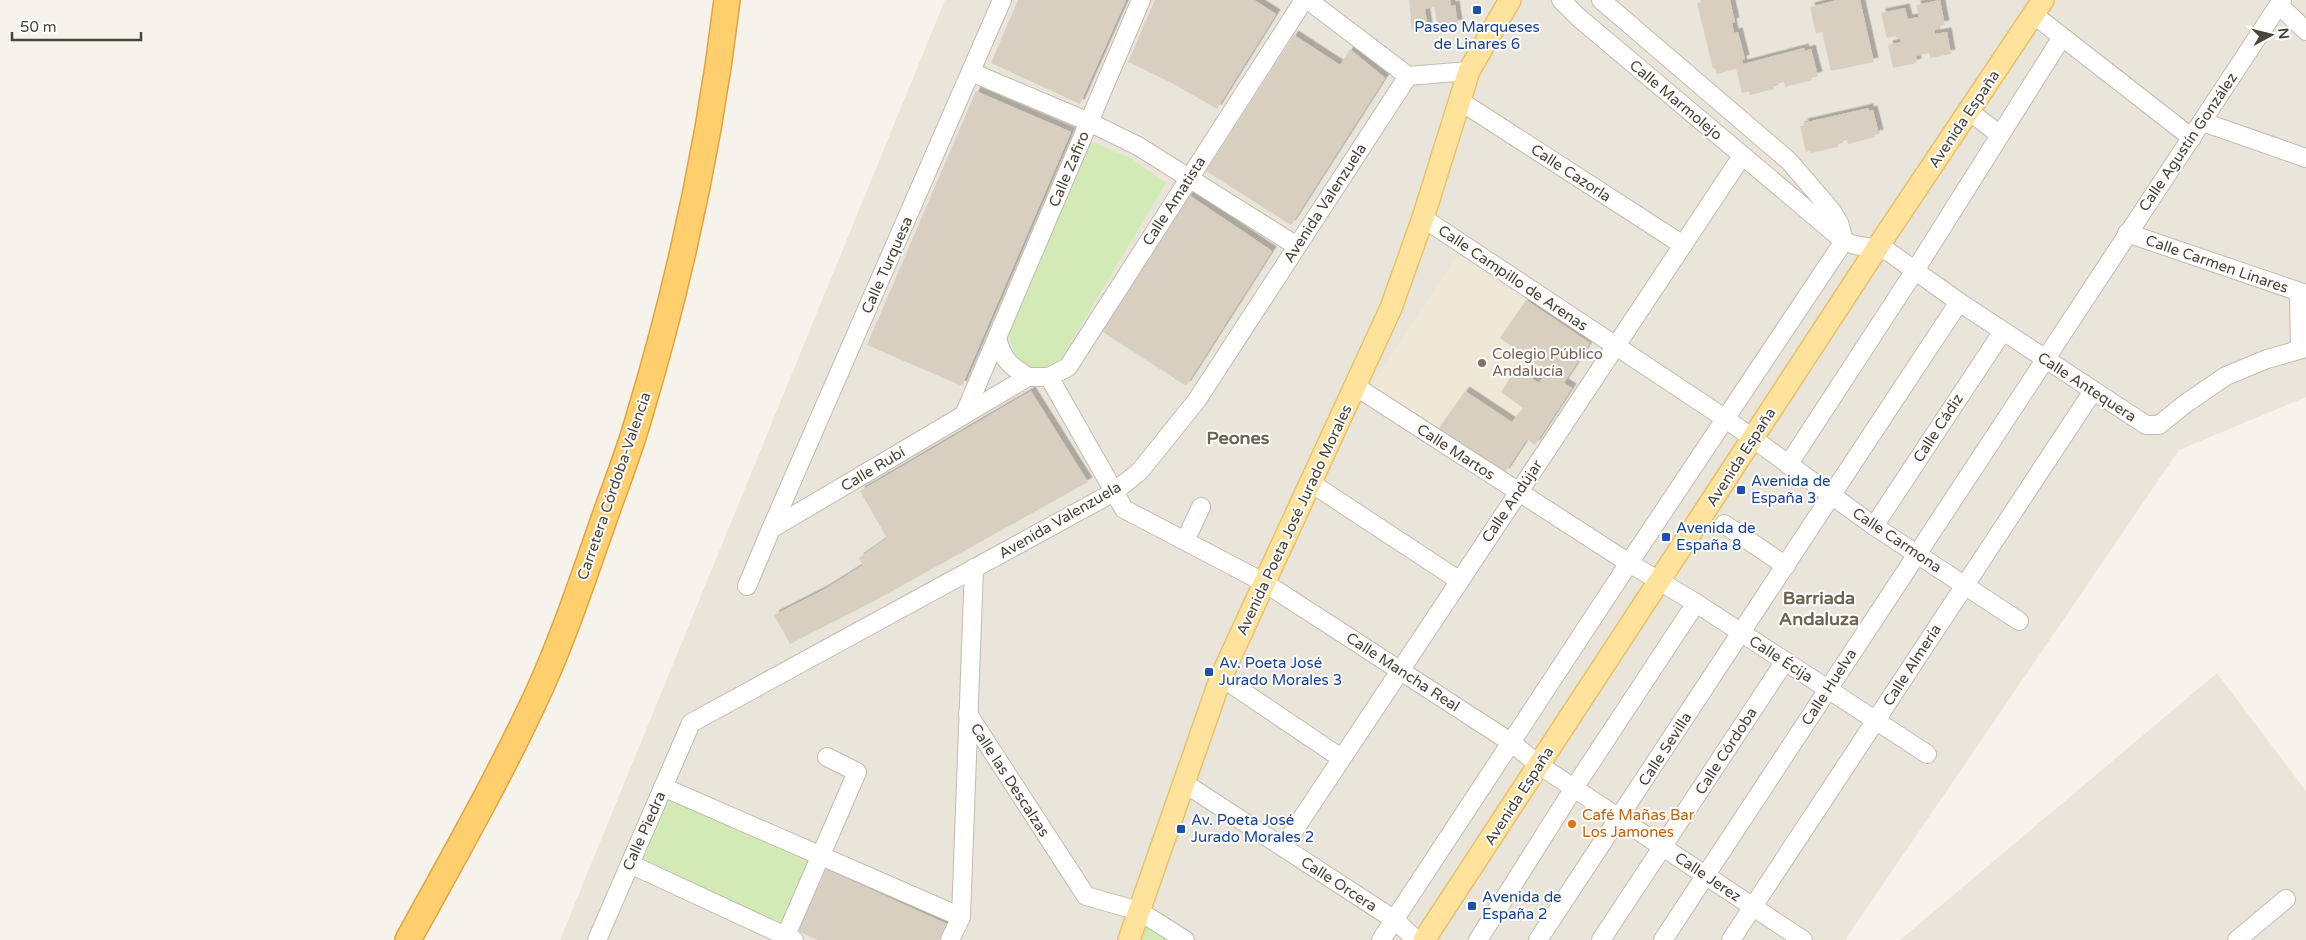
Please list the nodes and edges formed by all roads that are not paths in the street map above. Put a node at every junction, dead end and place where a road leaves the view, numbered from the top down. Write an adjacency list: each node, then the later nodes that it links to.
1 (727, 0): 97 (highway, Carretera Córdoba-Valencia)
2 (1002, 0): 14 (street, Calle Turquesa)
3 (1141, 0): 18 (street, Calle Zafiro)
4 (1304, 0): 25 (street, Calle Amatista)
5 (1308, 0): 15 (street)
6 (1510, 0): 13 (main road, Avenida Poeta José Jurado Morales)
7 (1601, 0): 24 (street, Calle Marmolejo)
8 (2280, 2): 11 (street); 19 (street, Calle Agustín González)
9 (1569, 4): 22 (street, Calle Marmolejo)
10 (2038, 7): 12 (street); 17 (main road, Avenida España)
11 (2306, 31)
12 (2062, 37): 20 (street); 21 (street)
13 (1469, 71): 15 (street); 16 (main road, Avenida Poeta José Jurado Morales)
14 (971, 72): 18 (street); 56 (street, Calle Turquesa)
15 (1408, 76): 31 (street, Avenida Valenzuela)
16 (1460, 101): 27 (main road, Avenida Poeta José Jurado Morales); 30 (street, Calle Cazorla)
17 (1969, 111): 20 (street); 32 (main road, Avenida España)
18 (1089, 122): 25 (street); 37 (street, Calle Zafiro)
19 (2203, 122): 21 (street, Calle Agustín González); 23 (street)
20 (2000, 135): 33 (street)
21 (2192, 138): 28 (street, Calle Agustín González)
22 (1742, 156): 26 (street, Calle Marmolejo); 30 (street, Calle Andújar)
23 (2306, 158)
24 (1792, 164): 26 (street); 29 (street, Calle Marmolejo)
25 (1190, 177): 31 (street); 42 (street, Calle Amatista)
26 (1779, 187): 29 (street, Calle Marmolejo)
27 (1423, 218): 38 (street, Calle Campillo de Arenas); 43 (main road, Avenida Poeta José Jurado Morales)
28 (2127, 233): 34 (street, Calle Carmen Linares); 40 (street, Calle Agustín González)
29 (1844, 242): 32 (street, Calle Marmolejo); 46 (street)
30 (1683, 245): 38 (street, Calle Andújar)
31 (1297, 246): 50 (street, Avenida Valenzuela)
32 (1877, 248): 33 (street, Calle Antequera); 47 (main road, Avenida España)
33 (1914, 272): 35 (street, Calle Antequera); 48 (street)
34 (2303, 293): 39 (street)
35 (1959, 302): 36 (street, Calle Antequera); 52 (street, Calle Sevilla)
36 (2002, 331): 40 (street, Calle Antequera); 55 (street, Calle Cádiz)
37 (997, 338): 41 (street); 45 (street, Calle Zafiro)
38 (1615, 346): 46 (street, Calle Campillo de Arenas); 51 (street, Calle Andújar)
39 (2303, 348): 44 (street, Calle Antequera)
40 (2046, 359): 44 (street, Calle Antequera); 58 (street, Calle Huelva)
41 (1028, 377): 42 (street); 45 (street, Calle Rubí)
42 (1049, 377): 50 (street, Calle Mancha Real)
43 (1355, 386): 49 (main road, Avenida Poeta José Jurado Morales); 51 (street, Calle Martos)
44 (2093, 391): 66 (street, Calle Almería)
45 (964, 415): 56 (street, Calle Rubí)
46 (1726, 419): 47 (street, Calle Campillo de Arenas); 59 (street)
47 (1752, 438): 48 (street, Calle Carmona); 63 (main road, Avenida España)
48 (1788, 465): 52 (street, Calle Carmona)
49 (1311, 483): 62 (street); 64 (main road, Avenida Poeta José Jurado Morales)
50 (1114, 492): 57 (street, Calle Mancha Real); 61 (street, Avenida Valenzuela)
51 (1518, 492): 59 (street, Calle Martos); 62 (street, Calle Andújar)
52 (1833, 496): 55 (street, Calle Carmona); 60 (street, Calle Sevilla)
53 (1201, 507): 57 (street)
54 (1724, 524): 60 (street)
55 (1874, 526): 58 (street, Calle Carmona)
56 (771, 529): 65 (street)
57 (1185, 541): 64 (street, Calle Mancha Real)
58 (1917, 554): 66 (street, Calle Carmona); 73 (street, Calle Huelva)
59 (1629, 563): 63 (street, Calle Martos); 77 (street)
60 (1786, 566): 69 (street, Calle Sevilla)
61 (974, 568): 74 (street, Calle las Descalzas); 76 (street, Avenida Valenzuela)
62 (1460, 581): 71 (street, Calle Andújar)
63 (1660, 582): 67 (street, Calle Écija); 81 (main road, Avenida España)
64 (1265, 583): 71 (street, Calle Mancha Real); 72 (main road, Avenida Poeta José Jurado Morales)
65 (747, 586)
66 (1965, 586): 68 (street, Calle Carmona); 75 (street, Calle Almería)
67 (1696, 603): 69 (street, Calle Écija); 84 (street)
68 (2019, 621)
69 (1741, 632): 70 (street, Calle Écija); 85 (street, Calle Sevilla)
70 (1785, 661): 73 (street, Calle Écija); 87 (street, Calle Córdoba)
71 (1400, 670): 77 (street, Calle Mancha Real); 80 (street, Calle Andújar)
72 (1221, 677): 80 (street); 82 (main road, Avenida Poeta José Jurado Morales)
73 (1828, 689): 75 (street, Calle Écija); 90 (street, Calle Huelva)
74 (968, 714): 93 (street, Calle las Descalzas); 94 (street)
75 (1876, 721): 78 (street, Calle Écija); 92 (street, Calle Almería)
76 (691, 723): 83 (street, Calle Piedra)
77 (1512, 743): 81 (street, Calle Mancha Real); 95 (street)
78 (1927, 754)
79 (827, 757): 88 (street)
80 (1341, 758): 86 (street, Calle Andújar)
81 (1539, 765): 84 (street, Calle Jerez); 104 (main road, Avenida España)
82 (1184, 783): 86 (street, Calle Orcera); 93 (main road, Avenida Poeta José Jurado Morales)
83 (663, 786): 88 (street); 89 (street, Calle Piedra)
84 (1574, 788): 85 (street, Calle Jerez); 105 (street)
85 (1619, 818): 87 (street, Calle Jerez); 106 (street, Calle Sevilla)
86 (1283, 847): 95 (street, Calle Orcera)
87 (1663, 847): 90 (street, Calle Jerez); 107 (street, Calle Córdoba)
88 (821, 857): 94 (street); 96 (street)
89 (630, 864): 96 (street); 98 (street, Calle Piedra)
90 (1705, 875): 92 (street, Calle Jerez); 108 (street, Calle Huelva)
91 (2286, 899): 111 (street)
92 (1753, 907): 109 (street, Calle Almería); 110 (street, Calle Jerez)
93 (1139, 911): 100 (main road, Avenida Poeta José Jurado Morales); 101 (street, Calle las Descalzas)
94 (960, 917): 99 (street)
95 (1395, 920): 102 (street); 103 (street, Calle Orcera)
96 (788, 939)
97 (408, 940)
98 (596, 940)
99 (950, 940)
100 (1129, 940)
101 (1185, 940)
102 (1381, 940)
103 (1416, 940)
104 (1424, 940)
105 (1478, 940)
106 (1538, 940)
107 (1601, 940)
108 (1663, 940)
109 (1731, 940)
110 (1803, 940)
111 (2237, 940)

